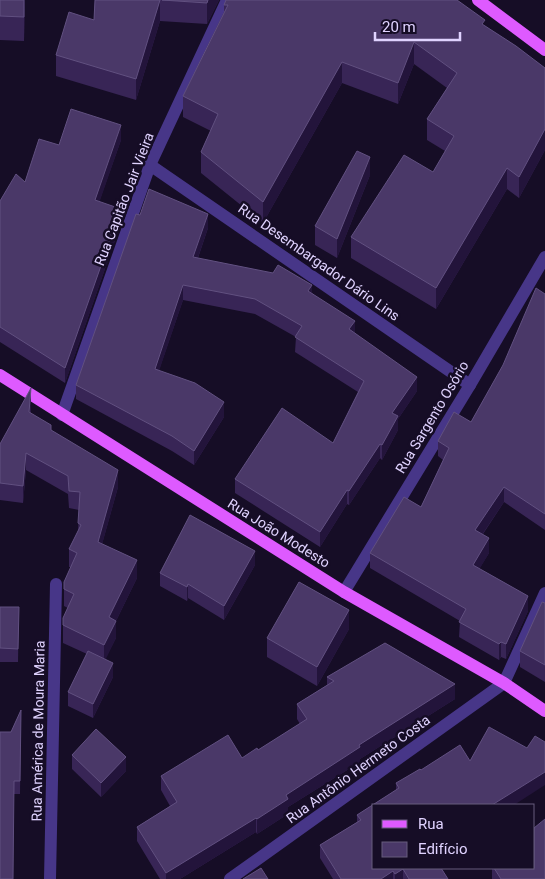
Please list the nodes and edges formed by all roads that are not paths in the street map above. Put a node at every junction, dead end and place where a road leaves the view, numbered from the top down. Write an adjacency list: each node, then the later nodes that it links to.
1 (227, 0): 4 (street, Rua Capitão Jair Vieira)
2 (478, 0): 3 (main road)
3 (545, 50)
4 (150, 165): 7 (street, Rua Desembargador Dário Lins); 8 (street, Rua Capitão Jair Vieira)
5 (545, 256): 7 (street, Rua Sargento Osório)
6 (0, 375): 8 (main road, Rua João Modesto)
7 (470, 385): 10 (street, Rua Sargento Osório)
8 (62, 415): 10 (main road, Rua João Modesto)
9 (56, 584): 14 (street, Rua América de Moura Maria)
10 (344, 592): 12 (main road, Rua João Modesto)
11 (545, 593): 12 (street)
12 (504, 683): 13 (main road, Rua João Modesto); 15 (street, Rua Antônio Hermeto Costa)
13 (545, 711)
14 (50, 879)
15 (230, 879)

